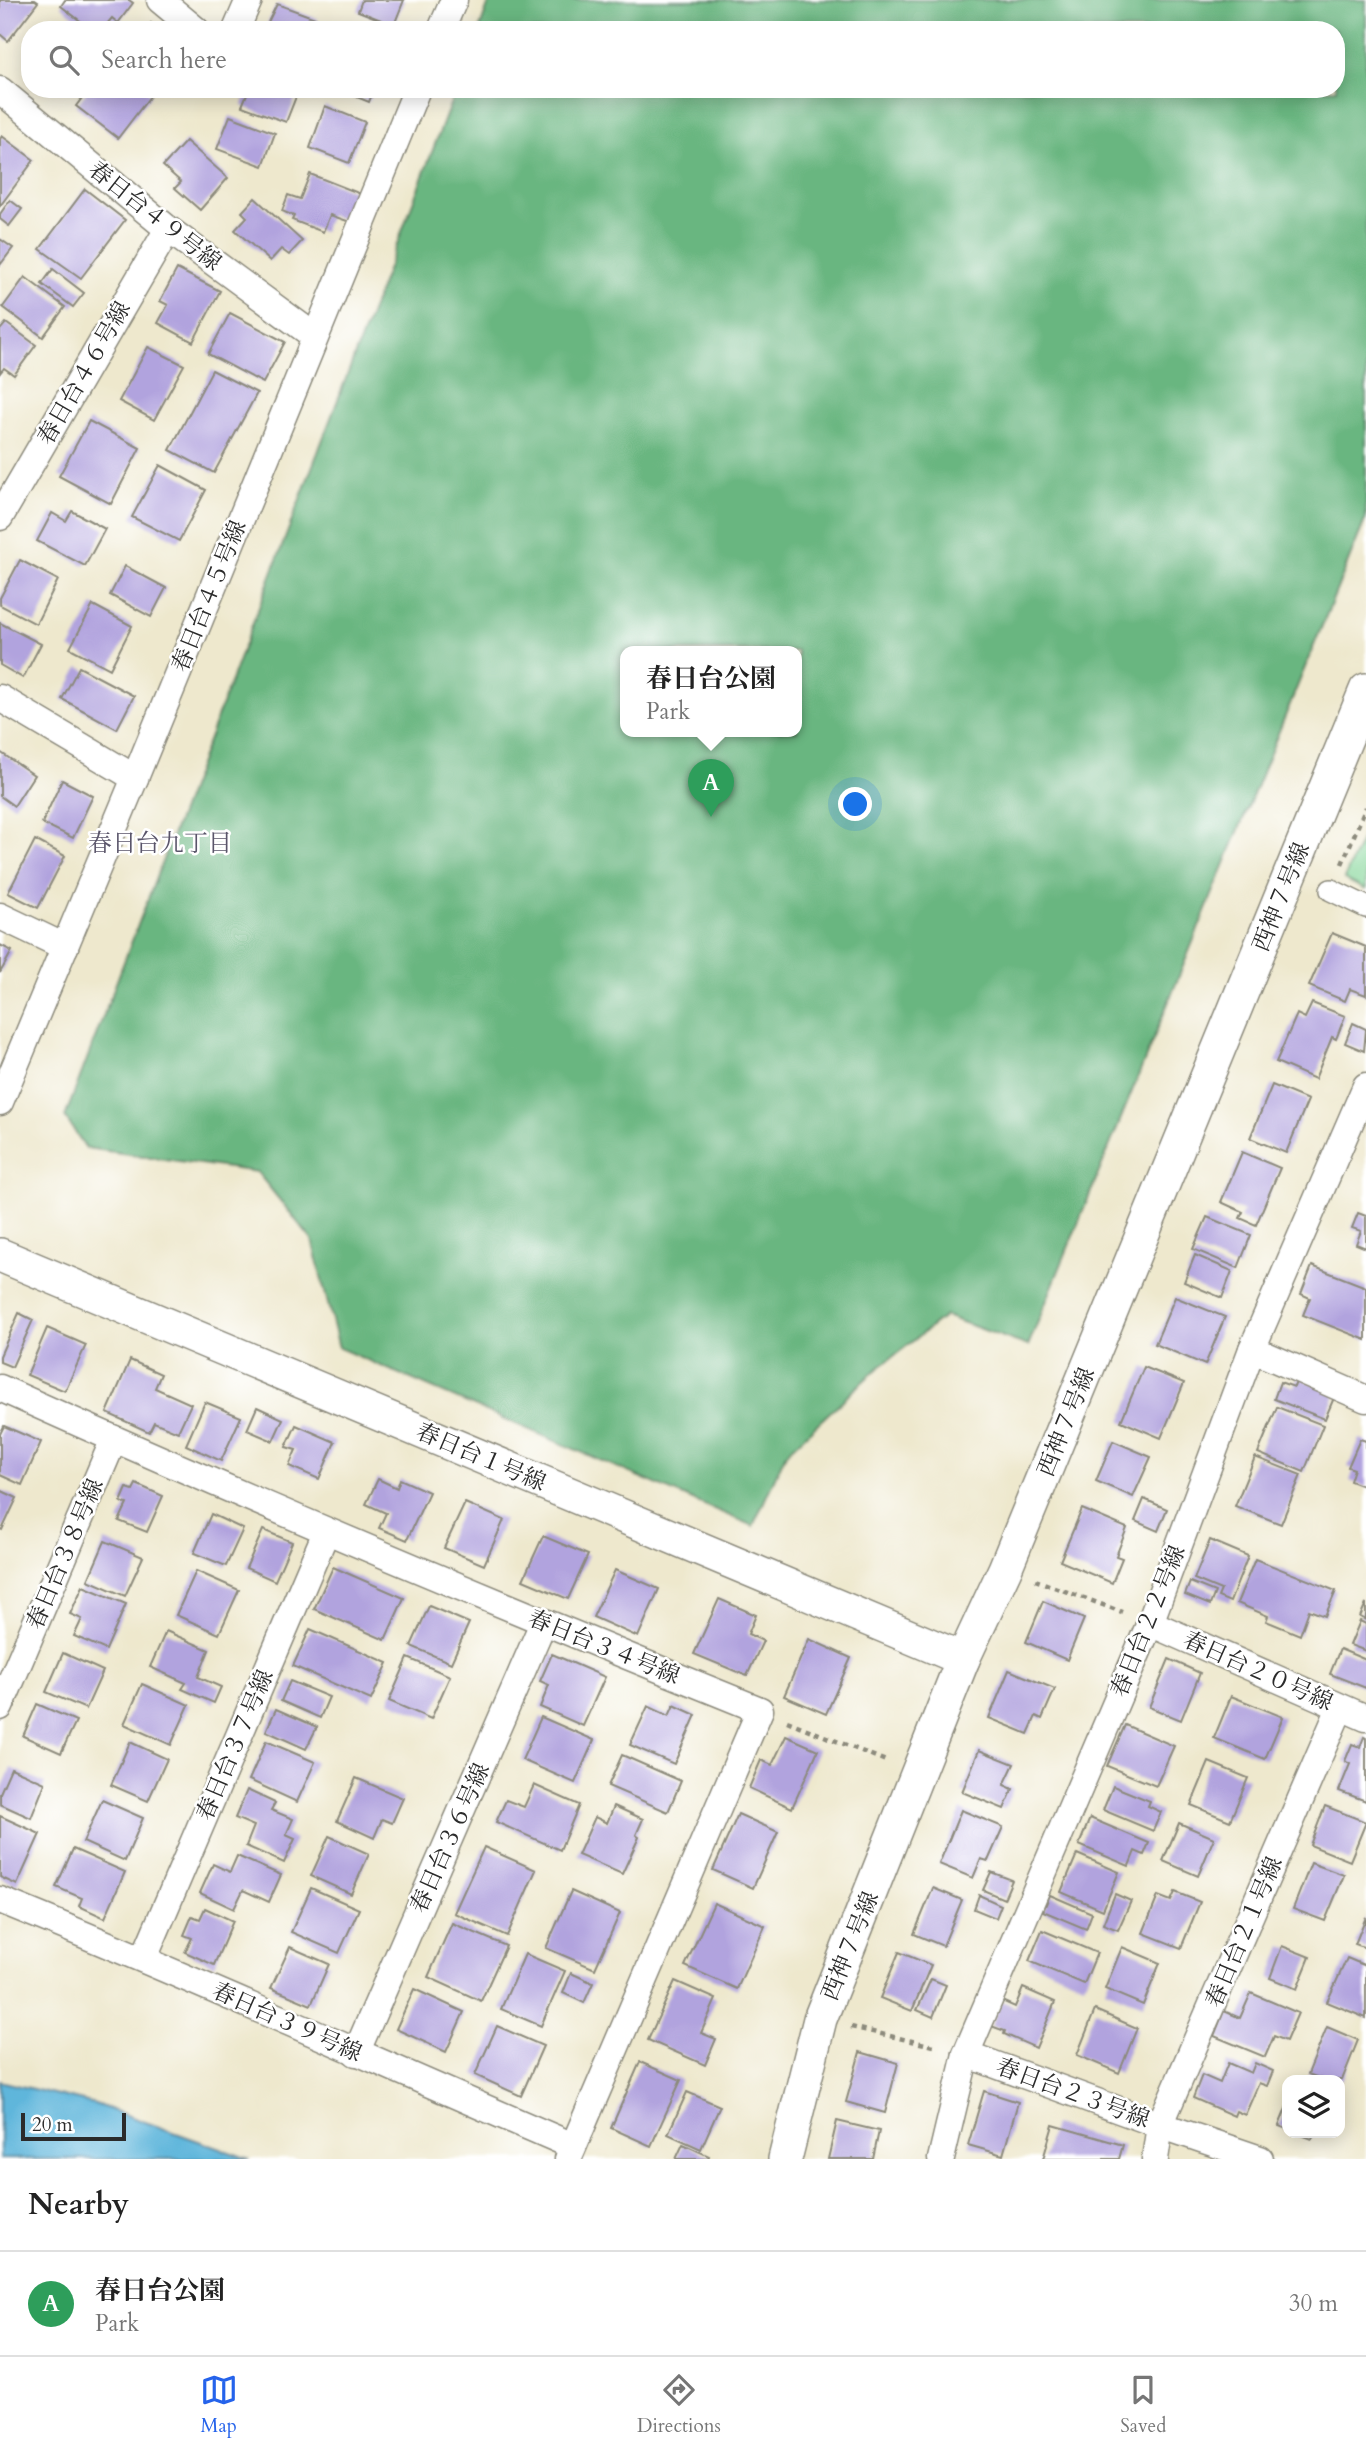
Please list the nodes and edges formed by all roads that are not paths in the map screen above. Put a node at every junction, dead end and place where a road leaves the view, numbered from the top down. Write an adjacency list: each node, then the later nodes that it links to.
1 (160, 0): 4 (street)
2 (249, 0): 5 (street)
3 (454, 0): 6 (street)
4 (185, 21)
5 (240, 21)
6 (445, 21)
7 (413, 98): 10 (street, 春日台４５号線)
8 (4, 101): 9 (street, 春日台４９号線)
9 (168, 229): 10 (street, 春日台４９号線); 11 (street, 春日台４６号線)
10 (314, 336): 14 (street, 春日台４５号線)
11 (0, 517)
12 (1366, 691): 29 (street, 西神７号線)
13 (0, 698): 14 (street)
14 (135, 778): 18 (street, 春日台４５号線)
15 (1331, 890): 16 (street)
16 (1366, 907)
17 (0, 916): 18 (street)
18 (65, 947): 20 (street, 春日台４５号線)
19 (1366, 1086): 22 (street, 春日台２２号線)
20 (0, 1102)
21 (0, 1255): 29 (street, 春日台１号線)
22 (1252, 1349): 24 (street); 28 (street, 春日台２２号線)
23 (0, 1388): 25 (street, 春日台３４号線)
24 (1366, 1399)
25 (114, 1440): 26 (street, 春日台３４号線); 30 (street, 春日台３８号線)
26 (326, 1532): 27 (street, 春日台３４号線); 34 (street, 春日台３７号線)
27 (543, 1623): 35 (street, 春日台３６号線); 38 (street, 春日台３４号線)
28 (1150, 1623): 31 (street, 春日台２０号線); 36 (street, 春日台２２号線)
29 (963, 1659): 39 (street, 西神７号線)
30 (0, 1707)
31 (1340, 1708): 32 (street, 春日台２０号線); 37 (street, 春日台２１号線)
32 (1366, 1718)
33 (0, 1900): 34 (street, 春日台３９号線)
34 (144, 1958): 35 (street, 春日台３９号線)
35 (356, 2053): 38 (street, 春日台３９号線)
36 (966, 2054): 37 (street, 春日台２３号線); 40 (street, 春日台２２号線)
37 (1160, 2125): 41 (street, 春日台２１号線); 42 (street, 春日台２３号線)
38 (571, 2152)
39 (785, 2159)
40 (941, 2159)
41 (1155, 2159)
42 (1260, 2159)

